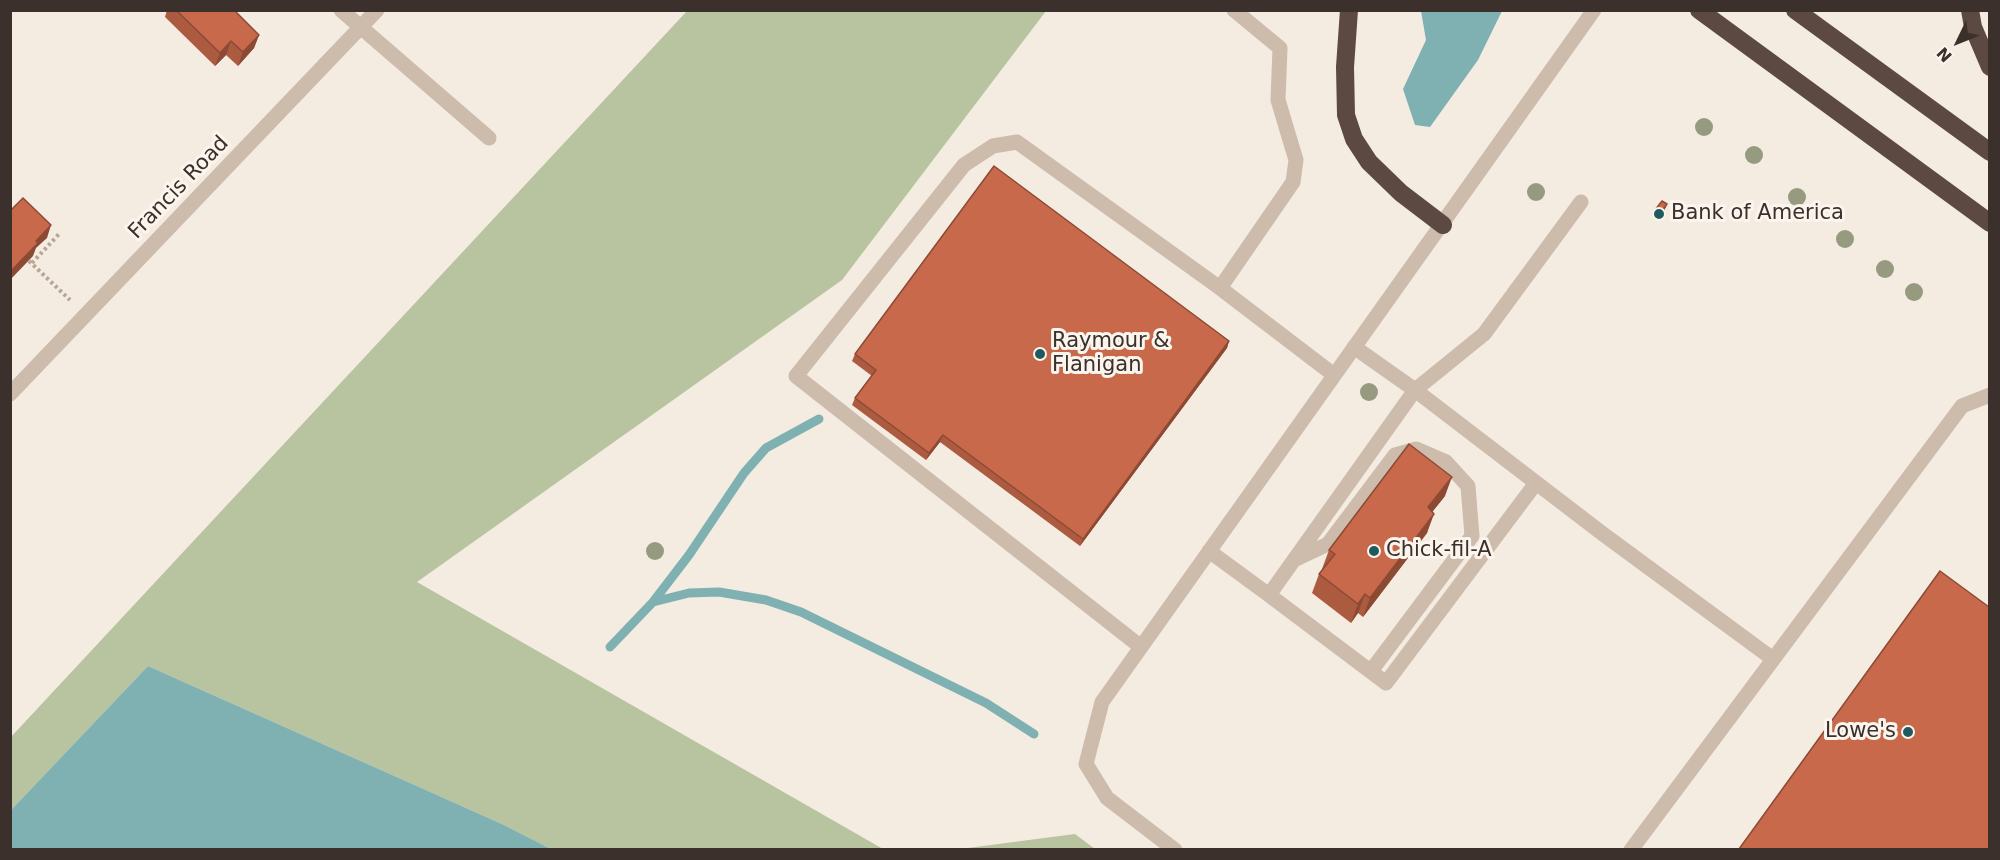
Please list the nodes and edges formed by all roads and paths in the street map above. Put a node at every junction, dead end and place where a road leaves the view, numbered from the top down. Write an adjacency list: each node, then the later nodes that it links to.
1 (341, 10): 9 (street)
2 (377, 10): 9 (street, Francis Road)
3 (1234, 10): 17 (street)
4 (1349, 10): 15 (highway)
5 (1594, 10): 15 (street)
6 (1699, 10): 14 (highway)
7 (1795, 10): 12 (highway)
8 (1970, 10): 10 (highway)
9 (361, 28): 11 (street); 18 (street, Francis Road)
10 (1989, 67)
11 (489, 138)
12 (1989, 152)
13 (1581, 202): 21 (street)
14 (1989, 223)
15 (1443, 225): 19 (street)
16 (60, 233): 18 (path)
17 (1220, 288): 20 (street); 28 (street)
18 (86, 315): 22 (street, Francis Road)
19 (1354, 347): 20 (street); 21 (street)
20 (1334, 375): 25 (street)
21 (1415, 390): 24 (street); 26 (street)
22 (10, 394)
23 (1989, 395): 29 (street)
24 (1536, 483): 29 (street); 30 (street)
25 (1209, 551): 27 (street); 28 (street)
26 (1294, 560): 27 (street); 30 (street)
27 (1269, 595): 30 (street)
28 (1141, 647): 31 (street)
29 (1773, 659): 32 (street)
30 (1371, 671)
31 (1175, 849)
32 (1631, 849)

